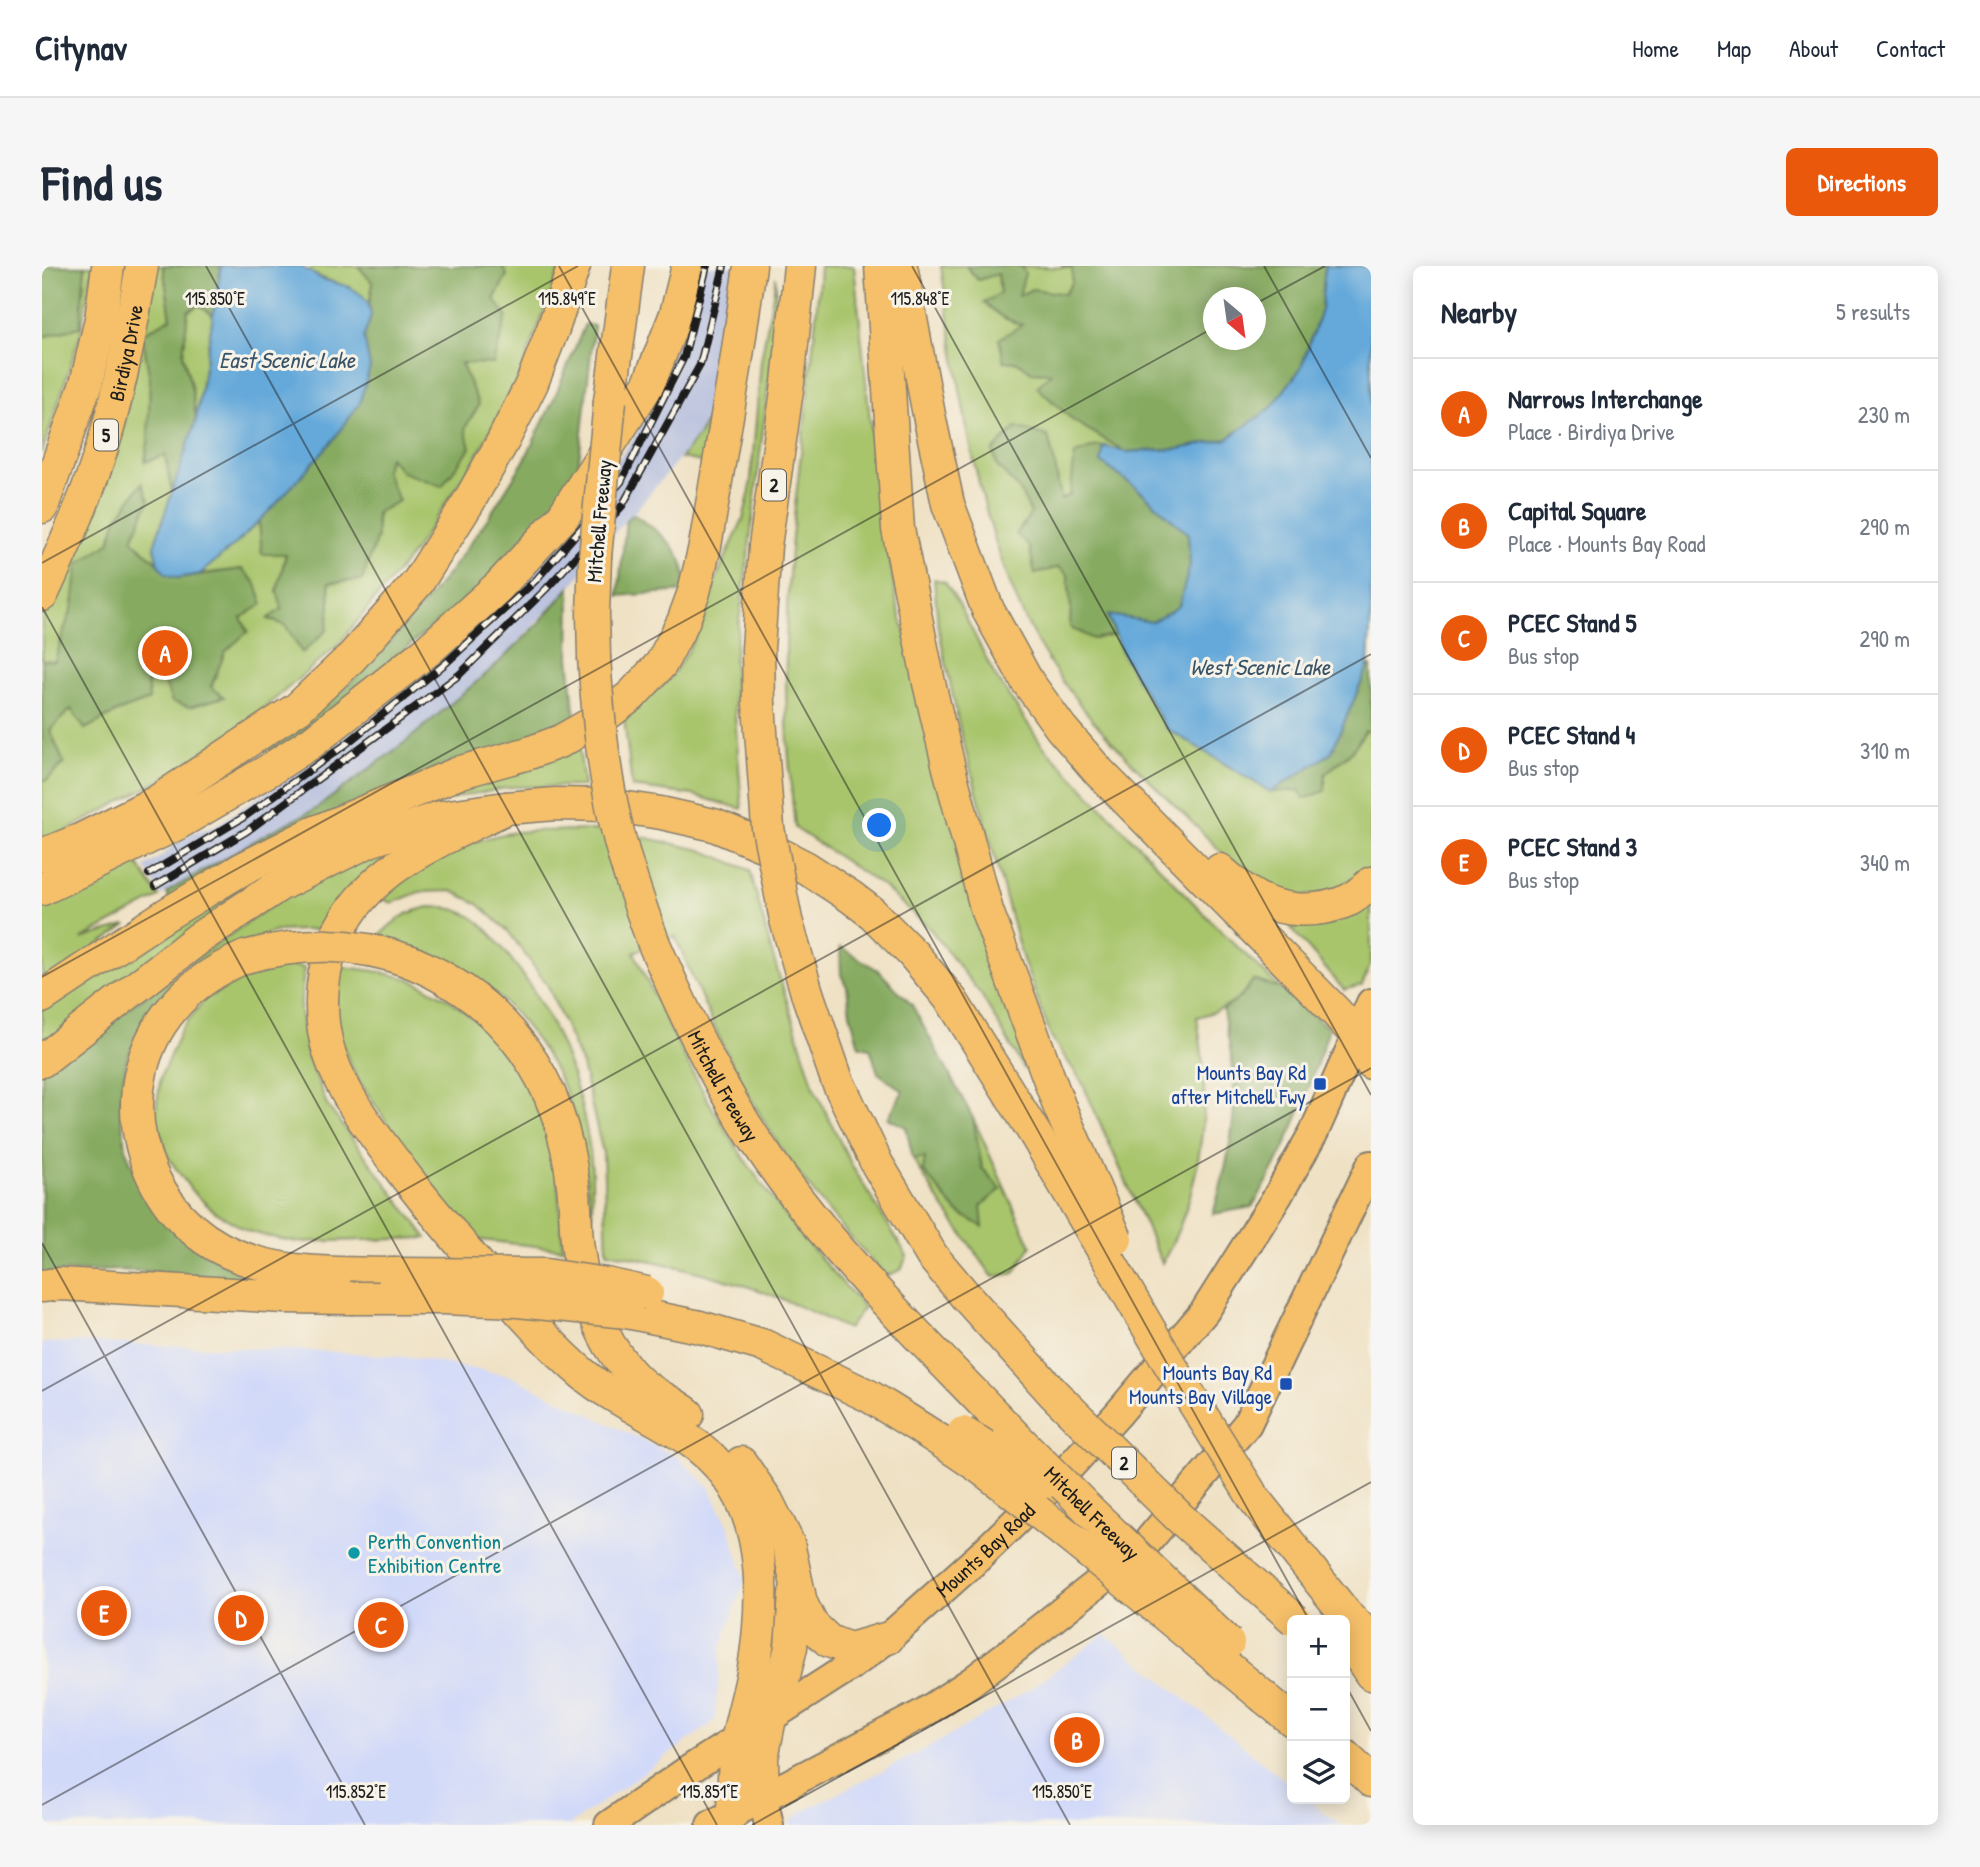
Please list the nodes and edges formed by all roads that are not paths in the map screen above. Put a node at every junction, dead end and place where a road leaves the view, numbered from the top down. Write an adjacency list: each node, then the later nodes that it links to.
1 (108, 266): 10 (highway, Birdiya Drive / 5)
2 (142, 266): 11 (highway, Birdiya Drive / 5)
3 (574, 266): 14 (highway)
4 (628, 266): 27 (highway, Mitchell Freeway, bridge)
5 (688, 266): 16 (highway)
6 (750, 266): 17 (highway)
7 (800, 266): 29 (highway, 2, bridge)
8 (881, 266): 25 (highway, bridge)
9 (901, 266): 12 (highway)
10 (42, 507)
11 (42, 595)
12 (1099, 772): 15 (highway); 19 (highway)
13 (506, 808): 20 (highway); 25 (highway, bridge); 41 (highway)
14 (42, 855)
15 (1371, 883)
16 (42, 890)
17 (42, 997)
18 (1371, 1003): 19 (main road, Mounts Bay Road)
19 (1364, 1049): 32 (main road, Mounts Bay Road)
20 (42, 1061)
21 (1371, 1165): 45 (main road)
22 (350, 1285): 23 (highway); 24 (highway, bridge); 24 (highway, bridge); 28 (highway, bridge)
23 (42, 1286)
24 (639, 1306): 26 (highway)
25 (1169, 1363): 30 (highway, bridge)
26 (876, 1390): 27 (highway, bridge); 38 (highway, bridge)
27 (1088, 1509): 38 (highway, Mitchell Freeway, bridge)
28 (796, 1582): 32 (highway); 40 (highway)
29 (1289, 1615)
30 (1336, 1615)
31 (1350, 1627): 34 (highway)
32 (888, 1638): 40 (main road, Mounts Bay Road)
33 (1350, 1638): 36 (highway)
34 (1371, 1639)
35 (1350, 1670): 37 (highway)
36 (1371, 1674)
37 (1371, 1689)
38 (1277, 1697): 39 (highway)
39 (1287, 1712)
40 (770, 1718): 41 (main road, Mounts Bay Road); 45 (highway)
41 (737, 1739): 46 (highway); 47 (main road, Mounts Bay Road)
42 (1350, 1761): 44 (highway)
43 (1350, 1767): 44 (highway)
44 (1371, 1783)
45 (765, 1812): 46 (main road)
46 (726, 1821)
47 (609, 1825)

